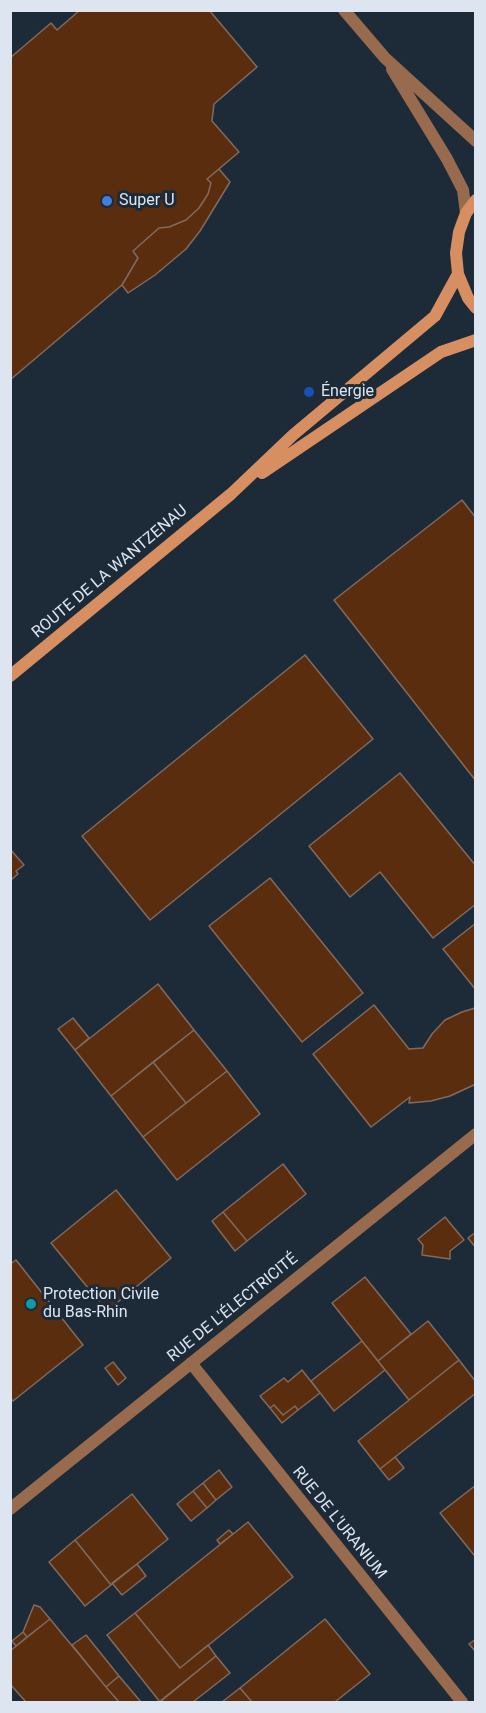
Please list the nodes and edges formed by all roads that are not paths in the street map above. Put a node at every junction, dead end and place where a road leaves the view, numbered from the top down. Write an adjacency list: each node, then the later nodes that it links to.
1 (344, 10): 2 (street)
2 (385, 58): 3 (street); 5 (street)
3 (476, 141)
4 (476, 200): 5 (main road)
5 (466, 213): 6 (main road)
6 (458, 273): 7 (main road); 9 (main road, ROUTE DE LA WANTZENAU)
7 (476, 308)
8 (476, 340): 9 (main road, ROUTE DE LA WANTZENAU)
9 (231, 494): 10 (main road, ROUTE DE LA WANTZENAU)
10 (10, 676)
11 (476, 1134): 12 (street, RUE DE L'ÉLECTRICITÉ)
12 (191, 1363): 13 (street, RUE DE L'ÉLECTRICITÉ); 14 (street, RUE DE L'URANIUM)
13 (10, 1509)
14 (462, 1702)

